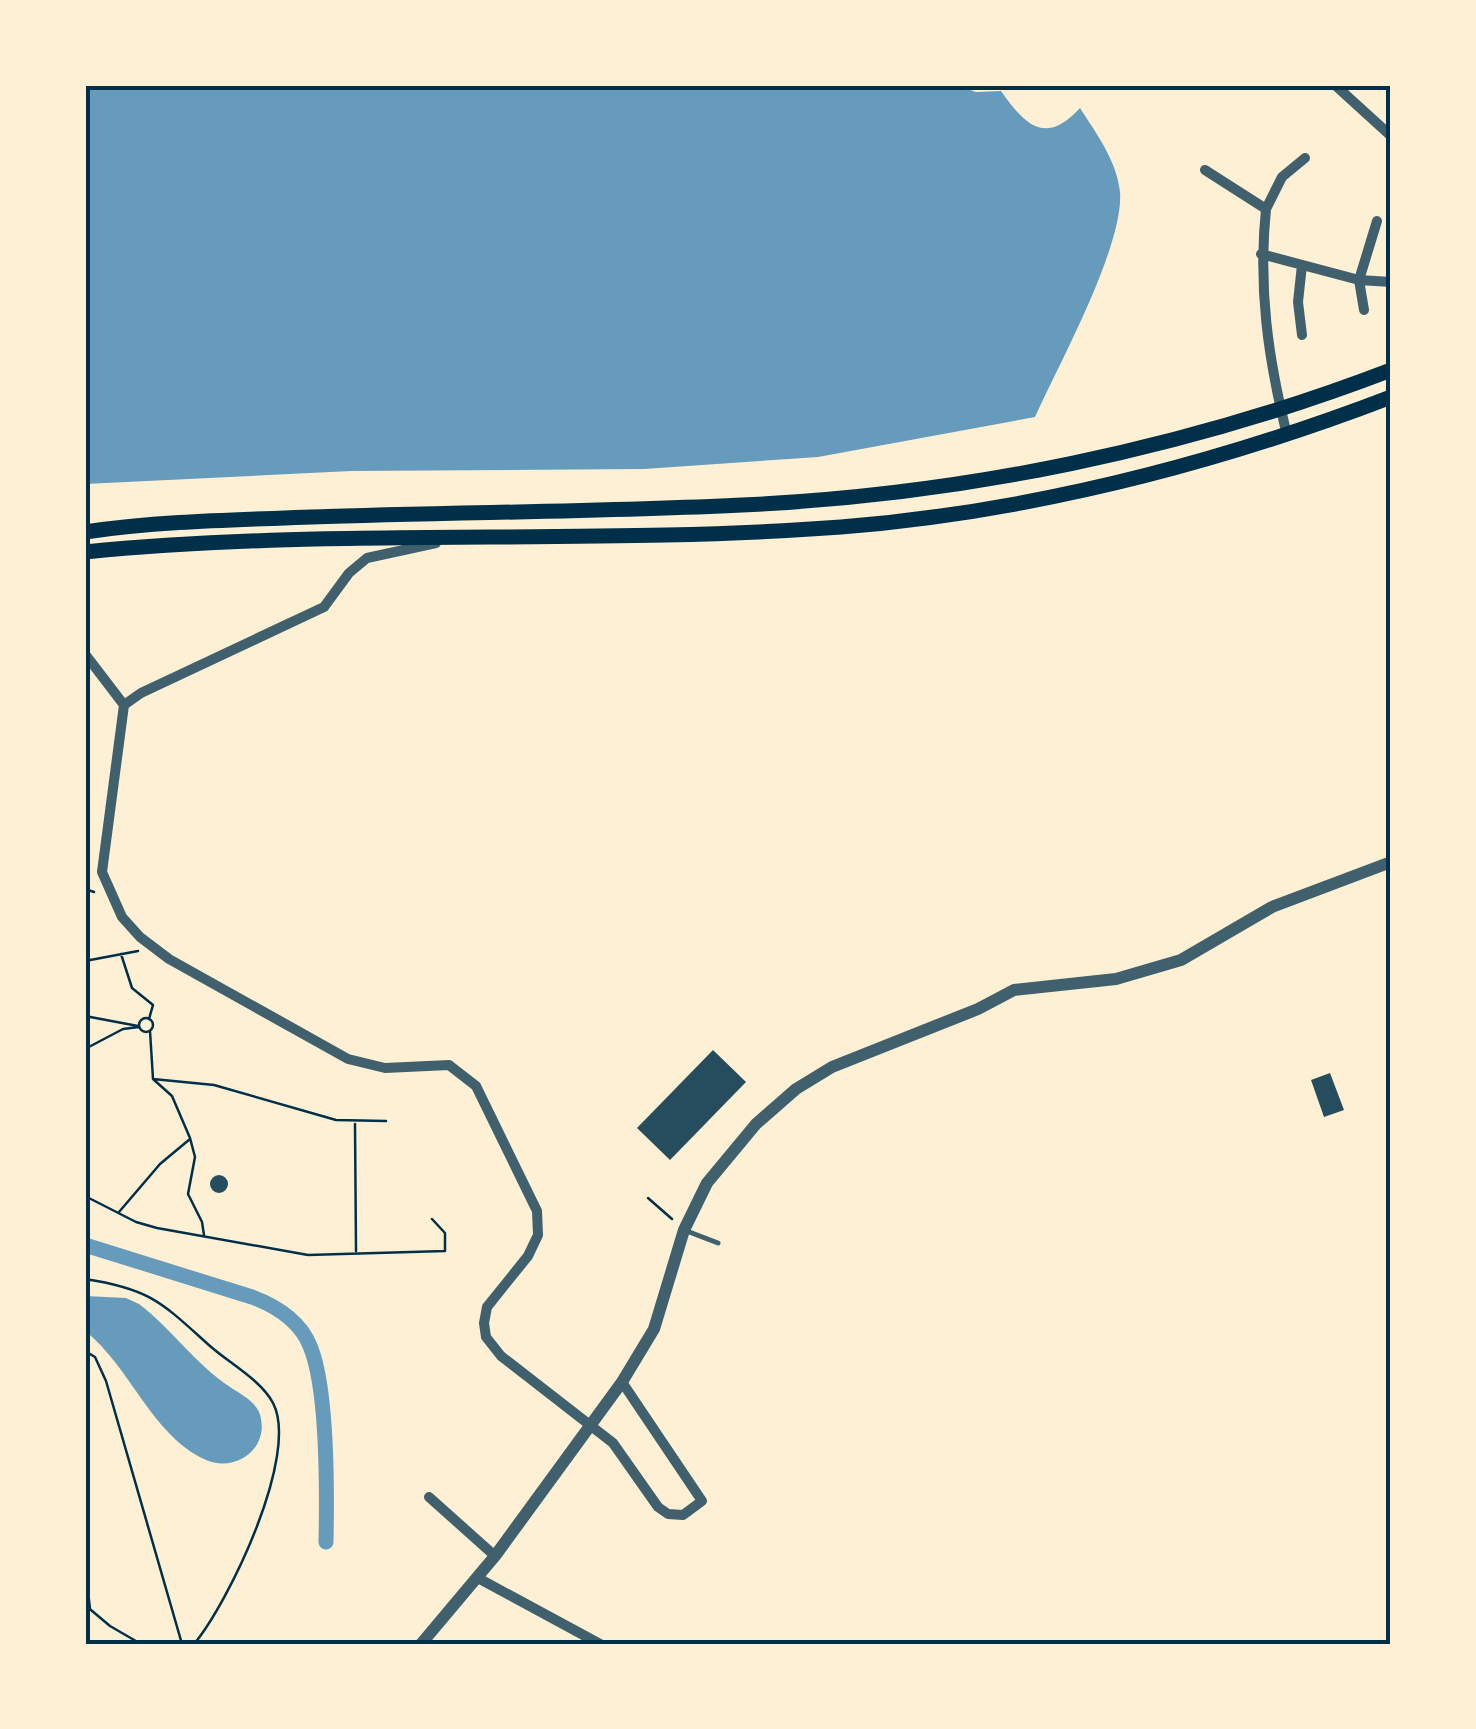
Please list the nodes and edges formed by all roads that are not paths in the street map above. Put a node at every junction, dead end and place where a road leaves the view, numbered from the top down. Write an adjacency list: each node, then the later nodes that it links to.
1 (1335, 85): 2 (street)
2 (1391, 136)
3 (1305, 158): 5 (street)
4 (1205, 170): 5 (street)
5 (1266, 208): 7 (street)
6 (1377, 221): 9 (street)
7 (1261, 254): 8 (street); 15 (street)
8 (1302, 266): 9 (street); 12 (street)
9 (1359, 280): 10 (street); 11 (street)
10 (1391, 282)
11 (1364, 310)
12 (1302, 335)
13 (1391, 370): 15 (main road)
14 (1391, 397): 16 (main road)
15 (1280, 407): 16 (street); 17 (main road)
16 (1287, 435): 18 (main road)
17 (85, 532)
18 (466, 536): 19 (main road); 21 (street)
19 (85, 552)
20 (85, 654): 21 (street)
21 (124, 705): 26 (street)
22 (1391, 862): 23 (street)
23 (684, 1230): 24 (lane); 25 (street)
24 (718, 1244)
25 (622, 1382): 26 (street); 26 (street)
26 (592, 1424): 28 (street)
27 (429, 1496): 28 (street)
28 (495, 1556): 29 (street)
29 (478, 1578): 30 (street); 31 (street)
30 (421, 1644)
31 (600, 1644)

